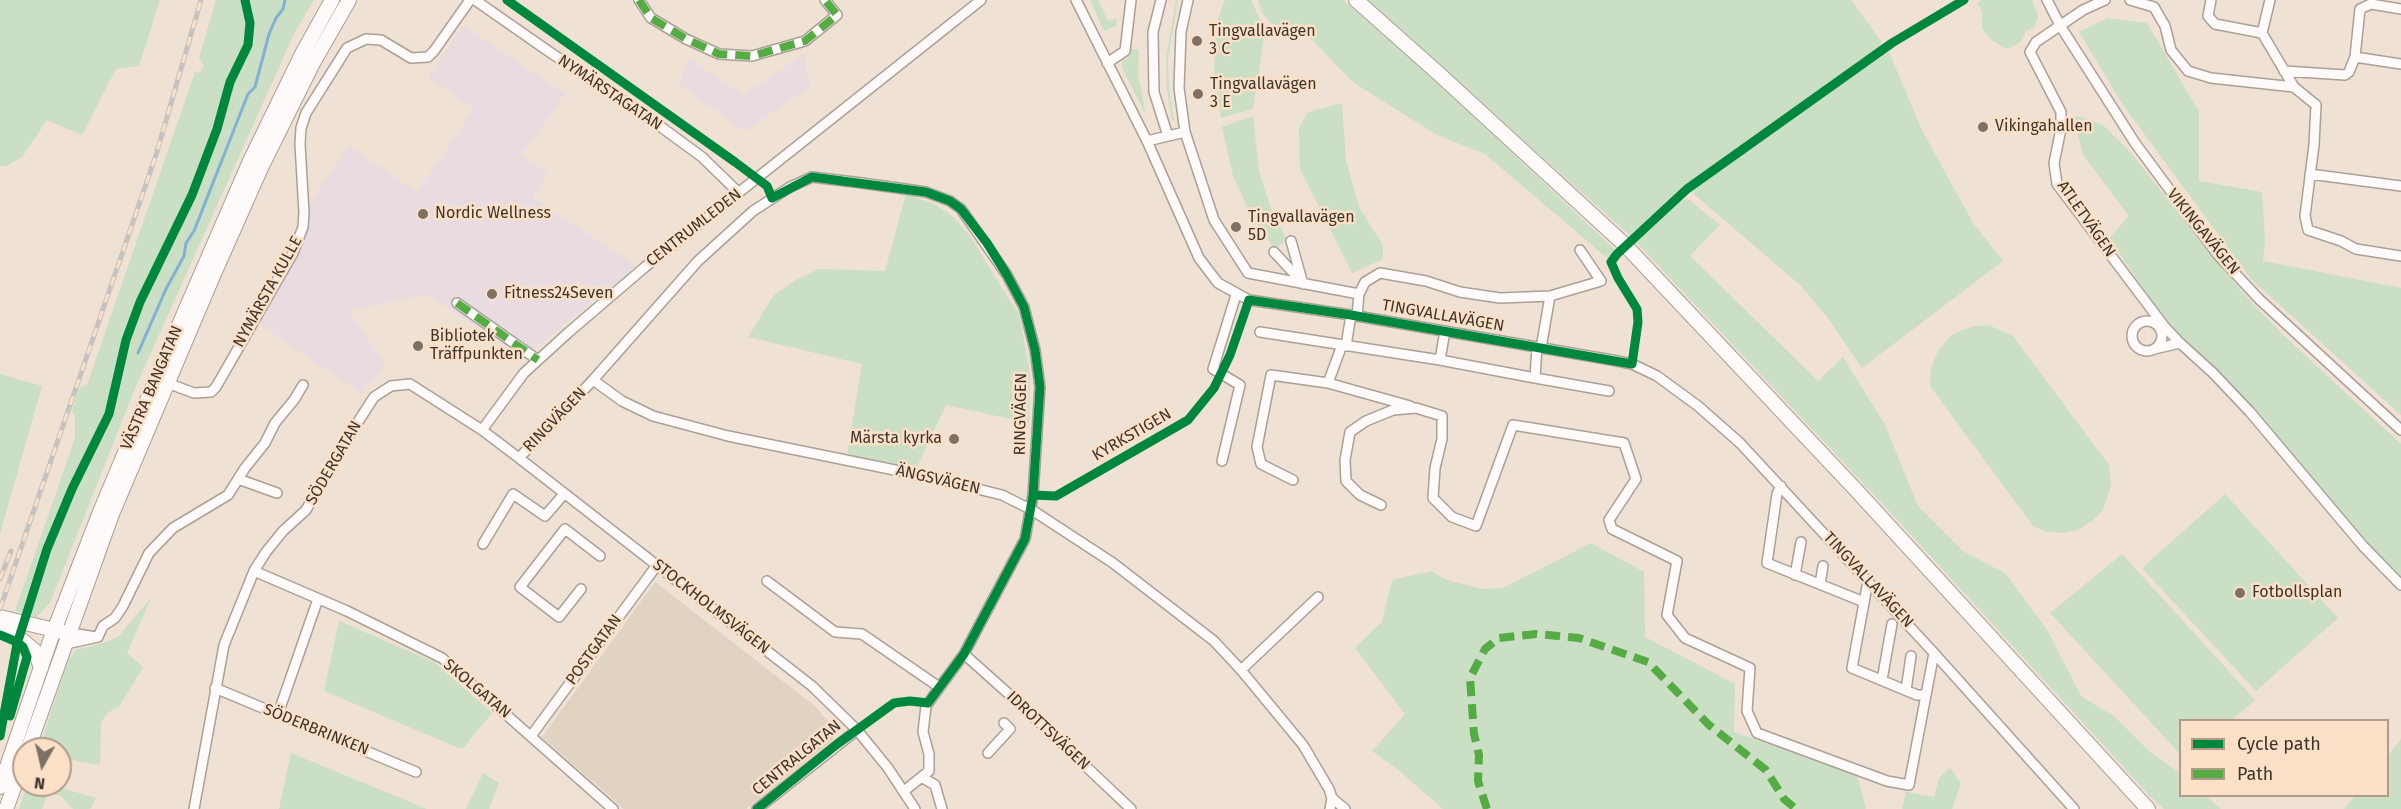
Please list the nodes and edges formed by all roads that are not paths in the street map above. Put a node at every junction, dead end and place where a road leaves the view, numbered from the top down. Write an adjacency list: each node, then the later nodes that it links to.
1 (332, 0): 54 (street, VÄSTRA BANGATAN)
2 (349, 0): 54 (street, VÄSTRA BANGATAN)
3 (470, 0): 54 (street, NYMÄRSTA KULLE)
4 (475, 0): 31 (street, NYMÄRSTAGATAN)
5 (639, 0): 6 (street)
6 (825, 0)
7 (981, 0): 31 (street, CENTRUMLEDEN)
8 (1076, 0): 22 (street, TINGVALLAVÄGEN)
9 (1131, 0): 22 (street)
10 (1161, 0): 27 (street)
11 (1188, 0): 26 (street)
12 (1356, 0): 123 (street)
13 (2047, 0): 19 (street, VIKINGAVÄGEN)
14 (2105, 0): 19 (street)
15 (2130, 0): 25 (street)
16 (2211, 0): 20 (street)
17 (2270, 0): 20 (street)
18 (2401, 9): 21 (street)
19 (2061, 27): 41 (street, ATLETVÄGEN); 60 (street, VIKINGAVÄGEN)
20 (2262, 33): 24 (street)
21 (2355, 57): 23 (street); 24 (street)
22 (1107, 63): 28 (street, TINGVALLAVÄGEN)
23 (2401, 64)
24 (2284, 71): 25 (street)
25 (2294, 87): 29 (street)
26 (1185, 132): 27 (street); 36 (street)
27 (1168, 136): 28 (street)
28 (1147, 141): 38 (street, TINGVALLAVÄGEN)
29 (2310, 174): 30 (street); 35 (street)
30 (2401, 186)
31 (739, 192): 50 (street, CENTRUMLEDEN)
32 (1291, 241): 36 (street)
33 (1580, 250): 39 (street)
34 (1274, 252): 36 (street)
35 (2401, 256)
36 (1303, 284): 37 (street)
37 (1359, 294): 39 (street); 42 (street)
38 (1236, 295): 42 (street, TINGVALLAVÄGEN); 62 (street)
39 (1550, 296): 48 (street)
40 (457, 303): 50 (street)
41 (2155, 315): 43 (street); 46 (street, ATLETVÄGEN)
42 (1354, 316): 45 (street, TINGVALLAVÄGEN); 47 (street)
43 (2138, 324): 49 (street); 49 (street)
44 (1260, 332): 47 (street)
45 (1444, 332): 48 (street, TINGVALLAVÄGEN); 51 (street)
46 (2180, 343): 49 (street); 80 (street, ATLETVÄGEN)
47 (1344, 345): 51 (street); 55 (street)
48 (1539, 348): 52 (street); 65 (street, TINGVALLAVÄGEN)
49 (2154, 349)
50 (538, 360): 59 (street, CENTRUMLEDEN)
51 (1440, 360): 52 (street)
52 (1535, 378): 57 (street)
53 (593, 380): 61 (street, RINGVÄGEN); 69 (street, ÄNGSVÄGEN); 69 (street, RINGVÄGEN)
54 (162, 381): 89 (street, VÄSTRA BANGATAN); 90 (street, VÄSTRA BANGATAN)
55 (1328, 383): 58 (street); 64 (street)
56 (303, 385): 63 (street)
57 (1609, 391)
58 (1416, 408): 68 (street); 100 (street)
59 (482, 430): 61 (street, STOCKHOLMSVÄGEN); 75 (street, SÖDERGATAN)
60 (2401, 430)
61 (519, 458): 67 (street, STOCKHOLMSVÄGEN)
62 (1222, 461)
63 (238, 479): 66 (street); 90 (street)
64 (1293, 480)
65 (1781, 486): 76 (street); 78 (street, TINGVALLAVÄGEN)
66 (277, 493)
67 (564, 494): 71 (street); 73 (street, STOCKHOLMSVÄGEN)
68 (1381, 505)
69 (1032, 510): 92 (street, RINGVÄGEN); 95 (street, ÄNGSVÄGEN)
70 (1801, 543): 76 (street)
71 (483, 544)
72 (600, 556): 81 (street)
73 (657, 565): 103 (street, STOCKHOLMSVÄGEN); 104 (street, POSTGATAN)
74 (1822, 566): 79 (street)
75 (254, 572): 83 (street, SKOLGATAN); 98 (street, SÖDERGATAN)
76 (1795, 574): 79 (street)
77 (767, 581): 97 (street)
78 (1868, 581): 84 (street); 91 (street, TINGVALLAVÄGEN)
79 (1820, 584): 84 (street)
80 (2401, 585)
81 (581, 589)
82 (1318, 597): 95 (street)
83 (318, 599): 101 (street); 104 (street, SKOLGATAN)
84 (1864, 602): 96 (street)
85 (0, 617): 88 (street)
86 (1892, 624): 96 (street)
87 (0, 626): 88 (street)
88 (29, 634): 89 (street); 94 (street)
89 (52, 636): 90 (street); 94 (street, VÄSTRA BANGATAN)
90 (68, 638): 105 (street, VÄSTRA BANGATAN)
91 (1934, 653): 100 (street); 122 (street, TINGVALLAVÄGEN)
92 (964, 654): 97 (street, RINGVÄGEN); 119 (street, IDROTTSVÄGEN)
93 (1911, 656): 99 (street)
94 (41, 668): 109 (street, VÄSTRA BANGATAN)
95 (1241, 670): 112 (street, ÄNGSVÄGEN)
96 (1882, 680): 99 (street)
97 (939, 687): 108 (street, RINGVÄGEN)
98 (215, 688): 101 (street, SÖDERBRINKEN); 114 (street, SÖDERGATAN)
99 (1906, 690): 100 (street)
100 (1926, 695)
101 (278, 714): 107 (street, SÖDERBRINKEN)
102 (1004, 723): 106 (street)
103 (856, 730): 110 (street, STOCKHOLMSVÄGEN); 116 (street, CENTRALGATAN)
104 (531, 736): 115 (street, SKOLGATAN)
105 (32, 737)
106 (988, 753)
107 (416, 772)
108 (923, 778): 110 (street); 118 (street)
109 (0, 787)
110 (904, 791): 117 (street, STOCKHOLMSVÄGEN)
111 (12, 793): 113 (street)
112 (1332, 798): 120 (street); 121 (street)
113 (6, 809)
114 (194, 809)
115 (614, 809)
116 (757, 809)
117 (915, 809)
118 (942, 809)
119 (1131, 809)
120 (1330, 809)
121 (1345, 809)
122 (2074, 809)
123 (2148, 809)

